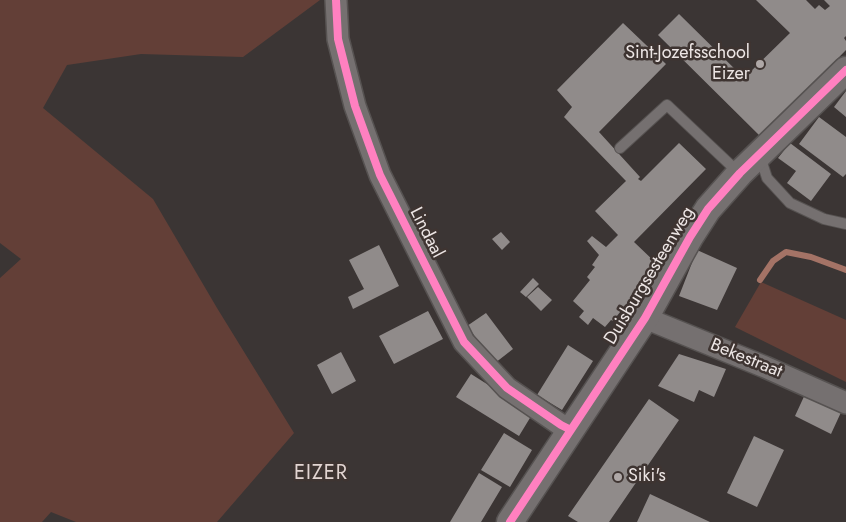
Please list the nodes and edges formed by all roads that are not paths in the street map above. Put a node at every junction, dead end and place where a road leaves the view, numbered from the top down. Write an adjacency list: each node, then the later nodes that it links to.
1 (336, 0): 9 (street, Lindaal)
2 (846, 70): 4 (street, Duisburgsesteenweg)
3 (620, 148): 5 (lane)
4 (759, 155): 5 (street, Duisburgsesteenweg); 6 (lane)
5 (740, 173): 7 (street, Duisburgsesteenweg)
6 (846, 224)
7 (645, 318): 8 (street, Bekestraat); 9 (street, Duisburgsesteenweg)
8 (846, 402)
9 (571, 430): 10 (street, Duisburgsesteenweg)
10 (510, 522)

